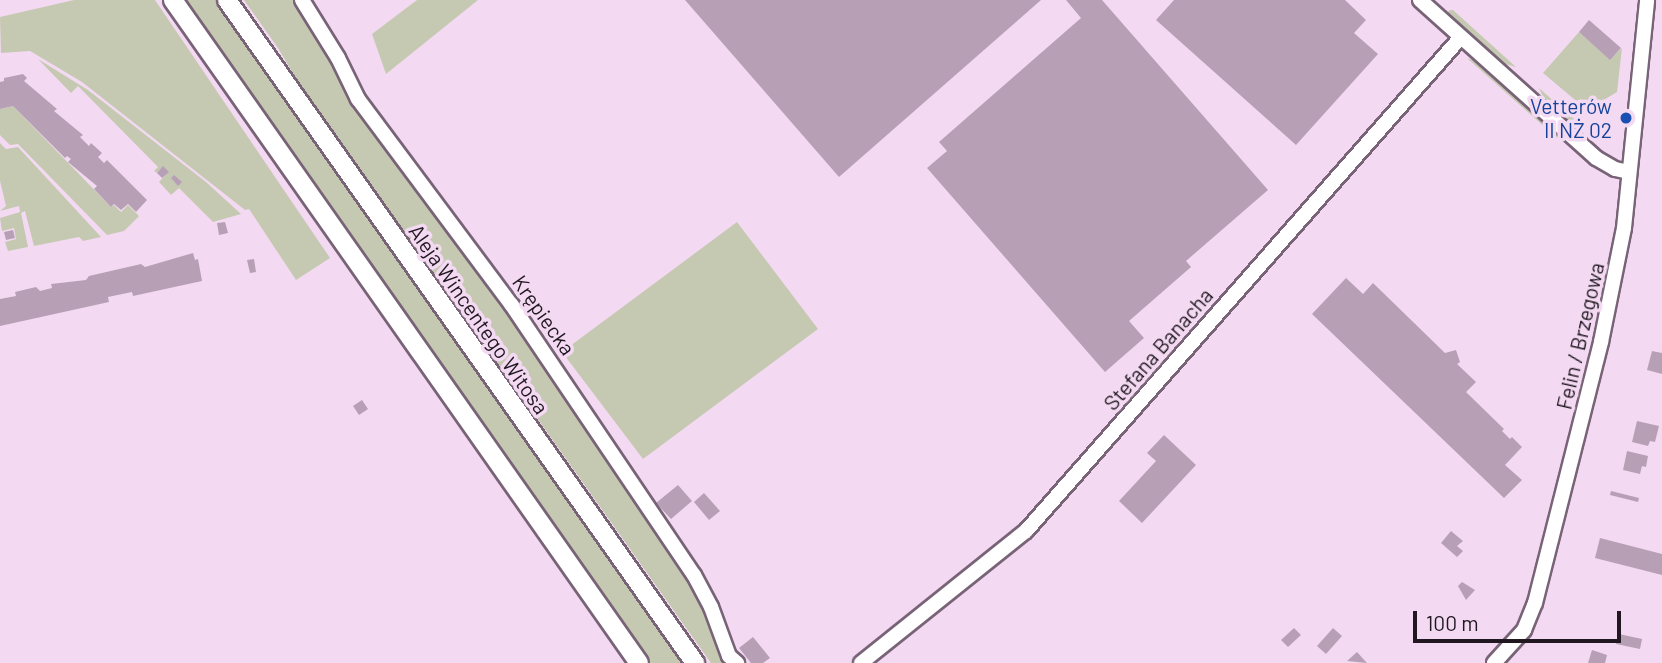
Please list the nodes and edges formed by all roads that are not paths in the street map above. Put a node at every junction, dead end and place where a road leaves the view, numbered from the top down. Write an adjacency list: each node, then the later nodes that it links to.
1 (173, 0): 8 (main road)
2 (227, 0): 9 (main road, Aleja Wincentego Witosa)
3 (302, 0): 10 (street, Krępiecka)
4 (1420, 0): 6 (street)
5 (1647, 0): 7 (street, Felin / Brzegowa)
6 (1461, 37): 7 (street); 11 (street, Stefana Banacha)
7 (1629, 172): 12 (street, Felin / Brzegowa)
8 (639, 663)
9 (695, 663)
10 (737, 663)
11 (861, 663)
12 (1494, 663)

